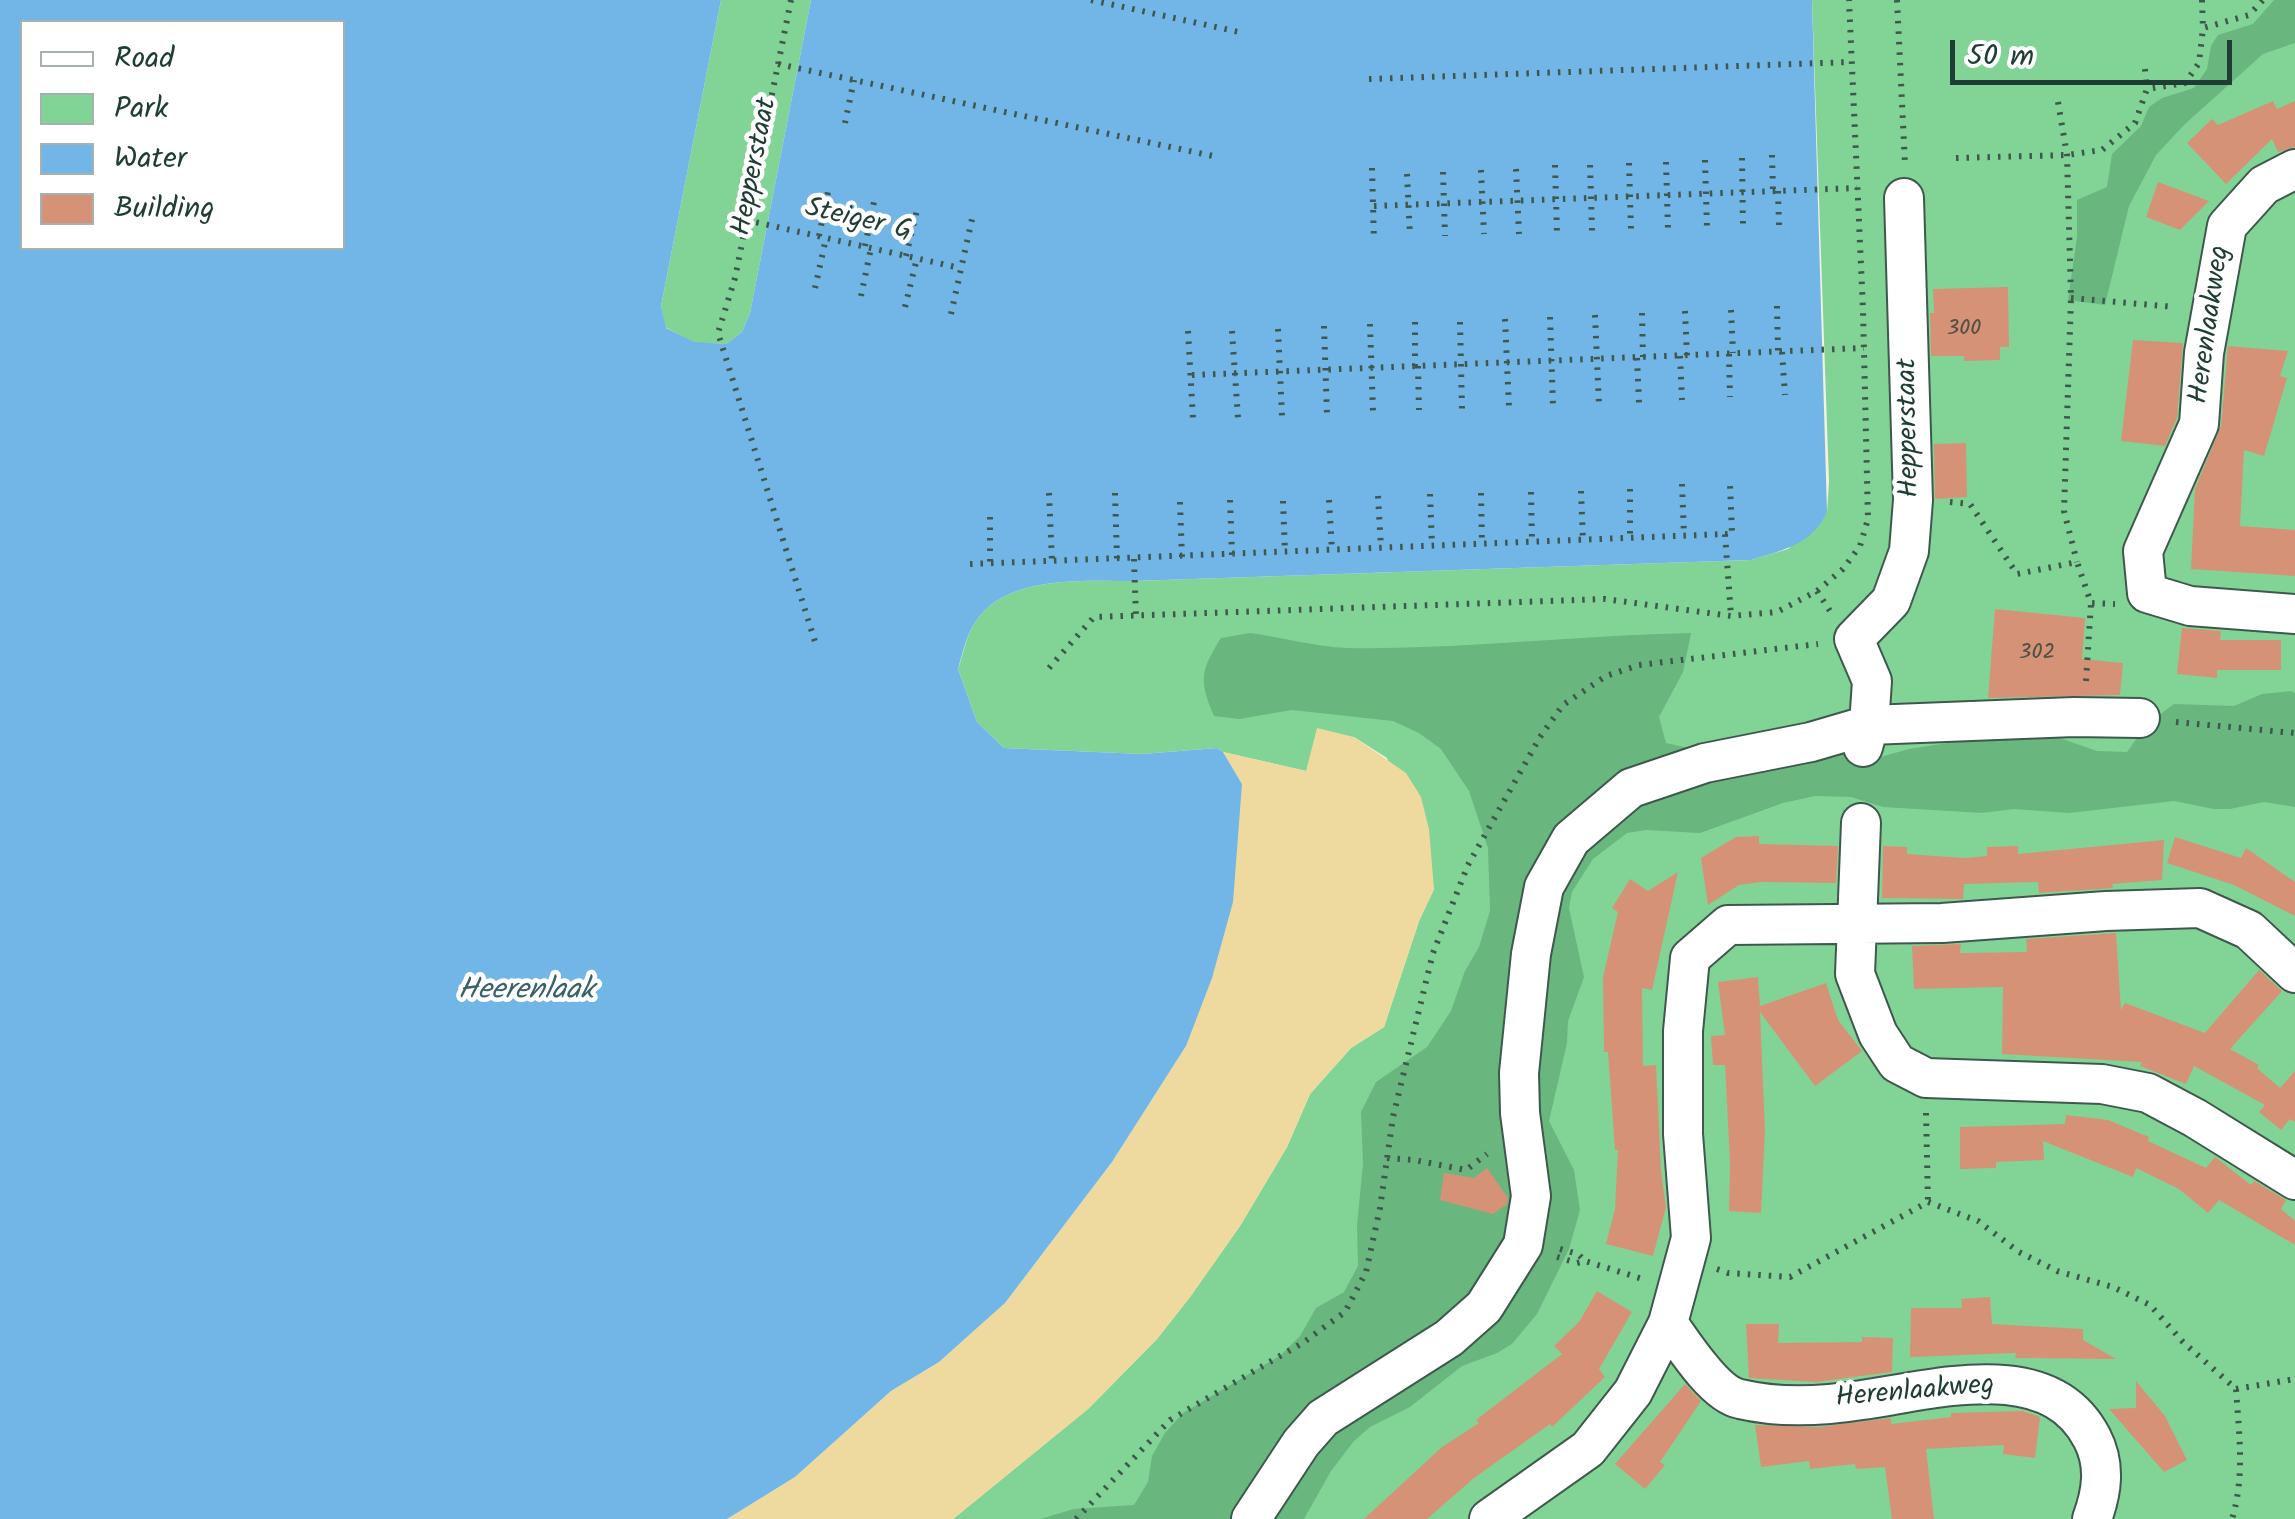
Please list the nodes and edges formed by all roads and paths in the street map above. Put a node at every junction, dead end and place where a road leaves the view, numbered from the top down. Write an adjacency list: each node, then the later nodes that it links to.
1 (791, 0): 10 (path, Hepperstaat)
2 (1090, 0): 8 (path)
3 (1849, 0): 9 (path)
4 (1898, 0): 42 (path)
5 (2202, 0): 7 (path)
6 (2263, 0): 7 (path)
7 (2203, 28): 14 (path)
8 (1239, 32)
9 (1852, 62): 12 (path); 34 (path)
10 (778, 64): 13 (path); 51 (path, Hepperstaat)
11 (2145, 69): 14 (path)
12 (1369, 79)
13 (854, 80): 16 (path); 19 (path)
14 (2148, 88): 18 (path)
15 (2058, 102): 18 (path)
16 (845, 123)
17 (1772, 155): 35 (path)
18 (2067, 155): 21 (path); 71 (path)
19 (1213, 156)
20 (1742, 158): 36 (path)
21 (1956, 158)
22 (1705, 160): 37 (path)
23 (1666, 162): 38 (path)
24 (1629, 163): 40 (path)
25 (1555, 166): 43 (path)
26 (1590, 166): 41 (path)
27 (1372, 168): 49 (path)
28 (1516, 169): 44 (path)
29 (1481, 170): 45 (path)
30 (2295, 170): 141 (lane, Herenlaakweg)
31 (1443, 172): 46 (path)
32 (1407, 174): 47 (path)
33 (828, 187): 62 (path)
34 (1857, 188): 35 (path); 89 (path)
35 (1776, 191): 36 (path); 52 (path)
36 (1742, 192): 37 (path); 53 (path)
37 (1706, 194): 38 (path); 55 (path)
38 (1667, 195): 40 (path); 54 (path)
39 (875, 197): 65 (path)
40 (1630, 197): 41 (path); 57 (path)
41 (1591, 198): 43 (path); 56 (path)
42 (1904, 198): 118 (lane, Hepperstaat)
43 (1556, 200): 44 (path); 58 (path)
44 (1518, 201): 45 (path); 60 (path)
45 (1482, 202): 46 (path); 59 (path)
46 (1444, 204): 47 (path); 63 (path)
47 (1409, 205): 49 (path); 61 (path)
48 (918, 206): 66 (path)
49 (1374, 206): 64 (path)
50 (972, 219): 68 (path)
51 (746, 220): 62 (path, Steiger G); 145 (path, Hepperstaat)
52 (1779, 226)
53 (1743, 227)
54 (1668, 230)
55 (1707, 230)
56 (1592, 232)
57 (1630, 232)
58 (1557, 233)
59 (1484, 234)
60 (1519, 234)
61 (1410, 235)
62 (822, 236): 65 (path, Steiger G); 69 (path)
63 (1446, 236)
64 (1374, 241)
65 (868, 247): 66 (path, Steiger G); 70 (path)
66 (906, 256): 67 (path, Steiger G)
67 (916, 258): 68 (path, Steiger G); 74 (path)
68 (960, 268): 78 (path)
69 (815, 288)
70 (861, 296)
71 (2071, 298): 72 (path); 136 (path)
72 (2138, 304)
73 (1777, 306): 91 (path)
74 (905, 307)
75 (1731, 310): 92 (path)
76 (1685, 311): 93 (path)
77 (1642, 313): 94 (path)
78 (951, 314)
79 (1595, 315): 95 (path)
80 (1550, 316): 96 (path)
81 (1505, 319): 97 (path)
82 (1415, 322): 98 (path)
83 (1460, 322): 99 (path)
84 (1370, 324): 100 (path)
85 (1323, 326): 101 (path)
86 (1277, 328): 102 (path)
87 (1232, 330): 103 (path)
88 (1188, 331): 104 (path)
89 (1864, 348): 90 (path); 143 (path)
90 (1192, 374)
91 (1785, 395)
92 (1730, 397)
93 (1682, 400)
94 (1639, 403)
95 (1599, 405)
96 (1553, 406)
97 (1509, 407)
98 (1419, 410)
99 (1462, 410)
100 (1374, 412)
101 (1328, 415)
102 (1282, 416)
103 (1238, 418)
104 (1194, 419)
105 (1682, 484): 122 (path)
106 (1730, 485): 121 (path)
107 (1630, 488): 123 (path)
108 (1582, 490): 124 (path)
109 (1531, 492): 125 (path)
110 (1049, 493): 135 (path)
111 (1114, 493): 133 (path)
112 (1430, 494): 127 (path)
113 (1481, 494): 126 (path)
114 (1378, 496): 128 (path)
115 (1230, 500): 131 (path)
116 (1283, 500): 130 (path)
117 (1329, 500): 129 (path)
118 (1913, 500): 136 (path); 144 (lane, Hepperstaat)
119 (1180, 502): 132 (path)
120 (990, 516): 137 (path)
121 (1726, 534): 122 (path); 143 (path)
122 (1684, 536): 123 (path)
123 (1630, 538): 124 (path)
124 (1584, 540): 125 (path)
125 (1532, 542): 126 (path)
126 (1482, 544): 127 (path)
127 (1432, 546): 128 (path)
128 (1381, 548): 129 (path)
129 (1332, 551): 130 (path)
130 (1285, 552): 131 (path)
131 (1232, 554): 132 (path)
132 (1182, 557): 134 (path)
133 (1117, 559): 134 (path); 135 (path)
134 (1134, 559): 142 (path)
135 (1052, 562): 137 (path)
136 (2077, 562): 139 (path)
137 (990, 563): 138 (path)
138 (970, 564)
139 (2091, 602): 140 (path); 147 (path)
140 (2103, 604)
141 (2295, 614)
142 (1136, 616): 143 (path); 146 (path)
143 (1730, 616)
144 (1854, 640): 150 (lane); 156 (path)
145 (817, 648)
146 (1050, 668)
147 (2084, 717): 148 (lane); 150 (lane)
148 (2140, 718): 149 (path)
149 (2295, 733)
150 (1866, 736): 155 (lane)
151 (1860, 823): 152 (lane)
152 (1858, 924): 153 (lane); 154 (lane); 160 (lane)
153 (2295, 973)
154 (1926, 1078): 157 (lane); 158 (path)
155 (1526, 1138): 156 (path); 164 (lane)
156 (1388, 1158): 163 (path)
157 (2295, 1180)
158 (1928, 1202): 160 (path); 162 (path)
159 (1576, 1263): 160 (path)
160 (1678, 1290): 165 (lane); 166 (lane, Herenlaakweg)
161 (2295, 1379): 162 (path)
162 (2236, 1389): 167 (path)
163 (1076, 1519)
164 (1251, 1519)
165 (1488, 1519)
166 (2092, 1519)
167 (2232, 1519)

